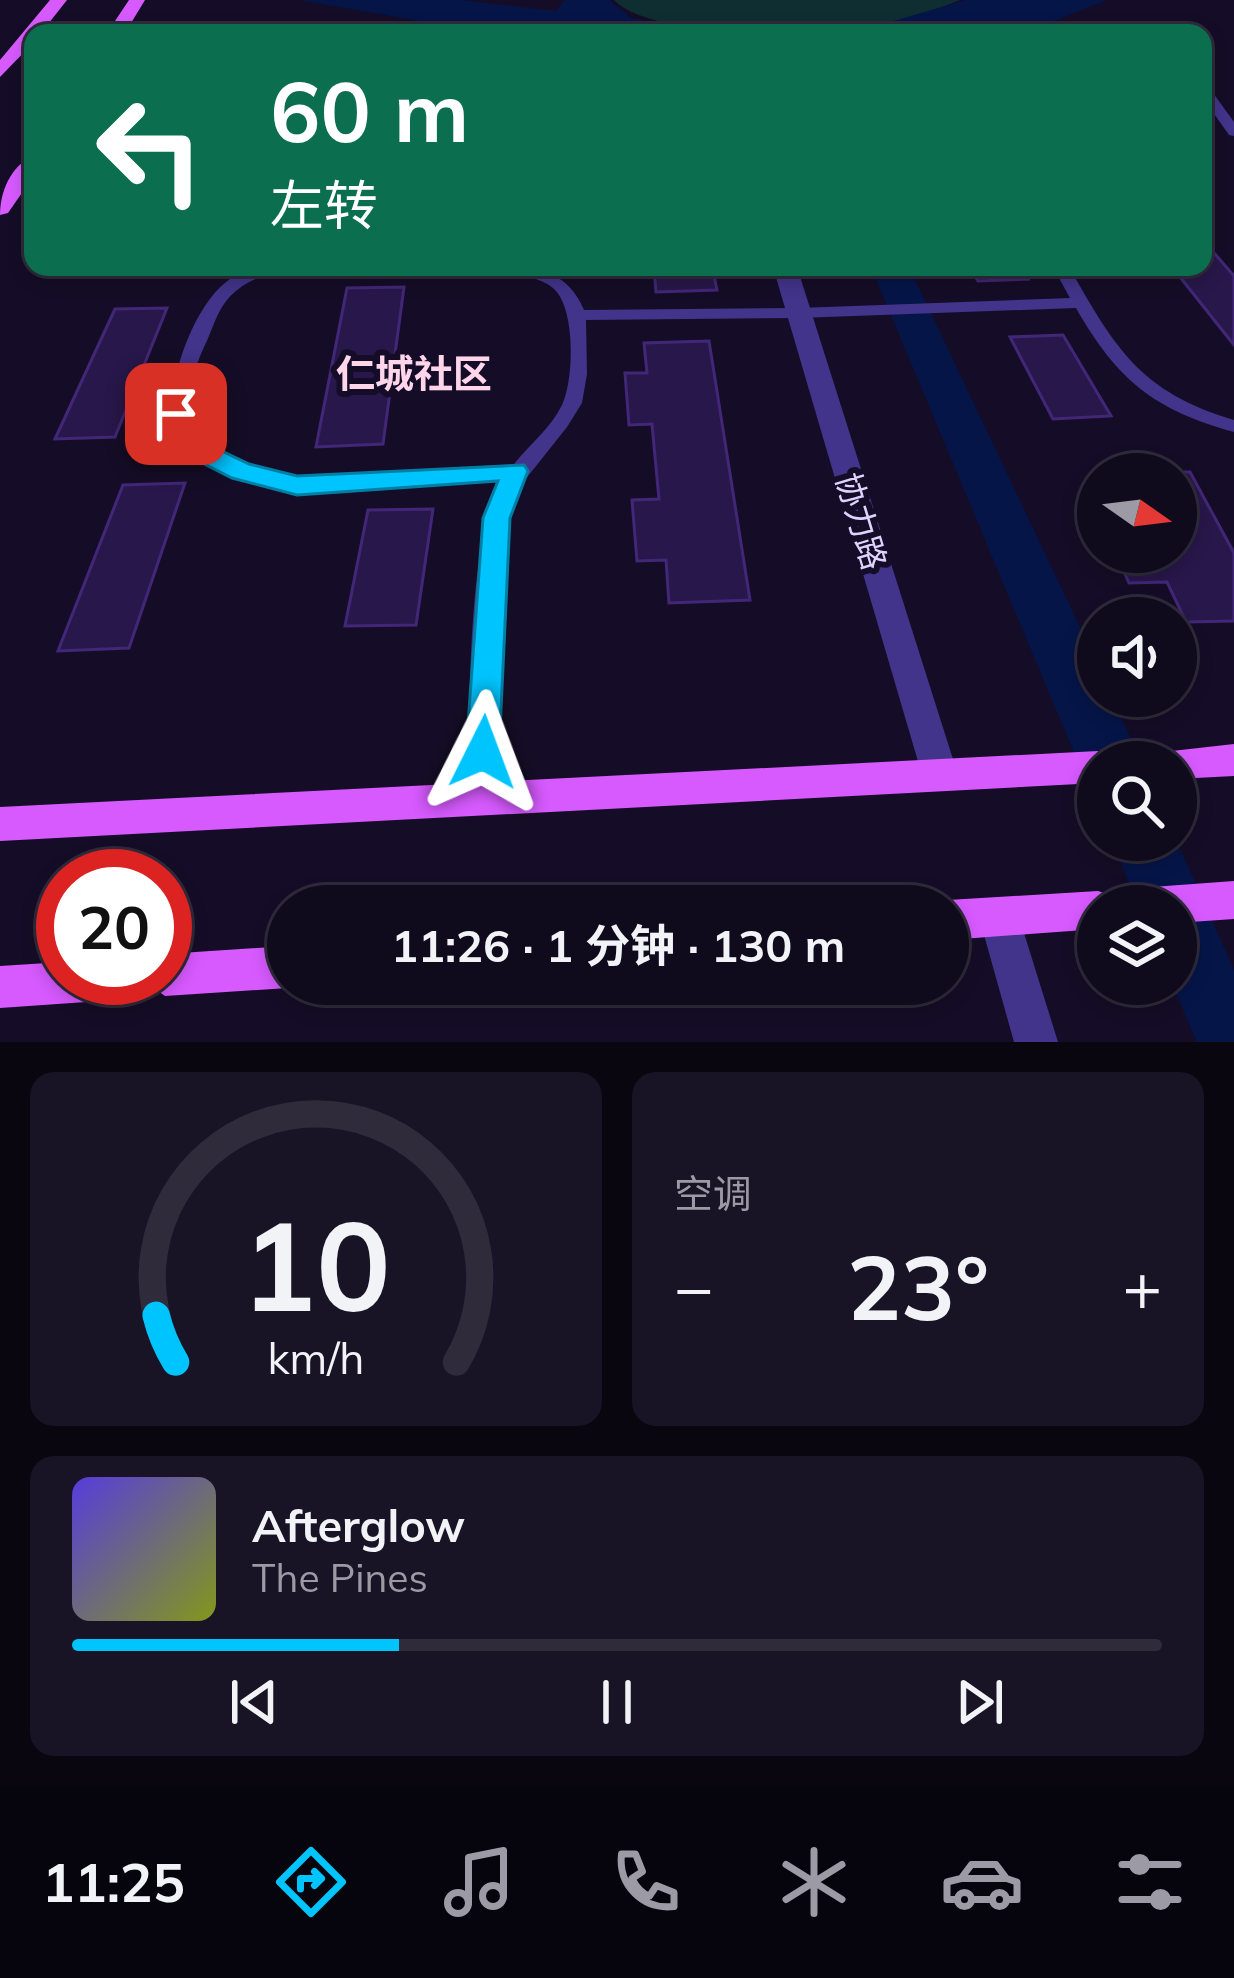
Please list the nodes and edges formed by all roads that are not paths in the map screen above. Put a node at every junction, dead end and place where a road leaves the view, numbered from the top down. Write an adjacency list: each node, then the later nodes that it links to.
1 (58, 0): 2 (main road)
2 (38, 24)
3 (24, 42): 4 (main road)
4 (0, 71)
5 (1212, 101): 6 (lane)
6 (1233, 130)
7 (24, 175): 8 (main road)
8 (0, 208)
9 (247, 276): 17 (lane)
10 (542, 276): 15 (lane)
11 (788, 276): 14 (street, 协力路)
12 (1065, 276): 13 (lane)
13 (1080, 302): 14 (lane); 16 (lane)
14 (799, 313): 15 (lane); 21 (street, 协力路)
15 (580, 315): 17 (lane)
16 (1234, 426)
17 (515, 471): 22 (lane)
18 (1234, 760): 19 (main road)
19 (1197, 762)
20 (1077, 768): 21 (main road)
21 (940, 775): 22 (main road)
22 (480, 799): 23 (main road)
23 (0, 824)
24 (1234, 900): 25 (main road)
25 (1197, 903)
26 (1077, 911): 27 (main road)
27 (999, 916): 28 (main road); 33 (street)
28 (969, 918)
29 (267, 969): 30 (main road)
30 (192, 974)
31 (36, 984): 32 (main road)
32 (0, 987)
33 (1036, 1042)

